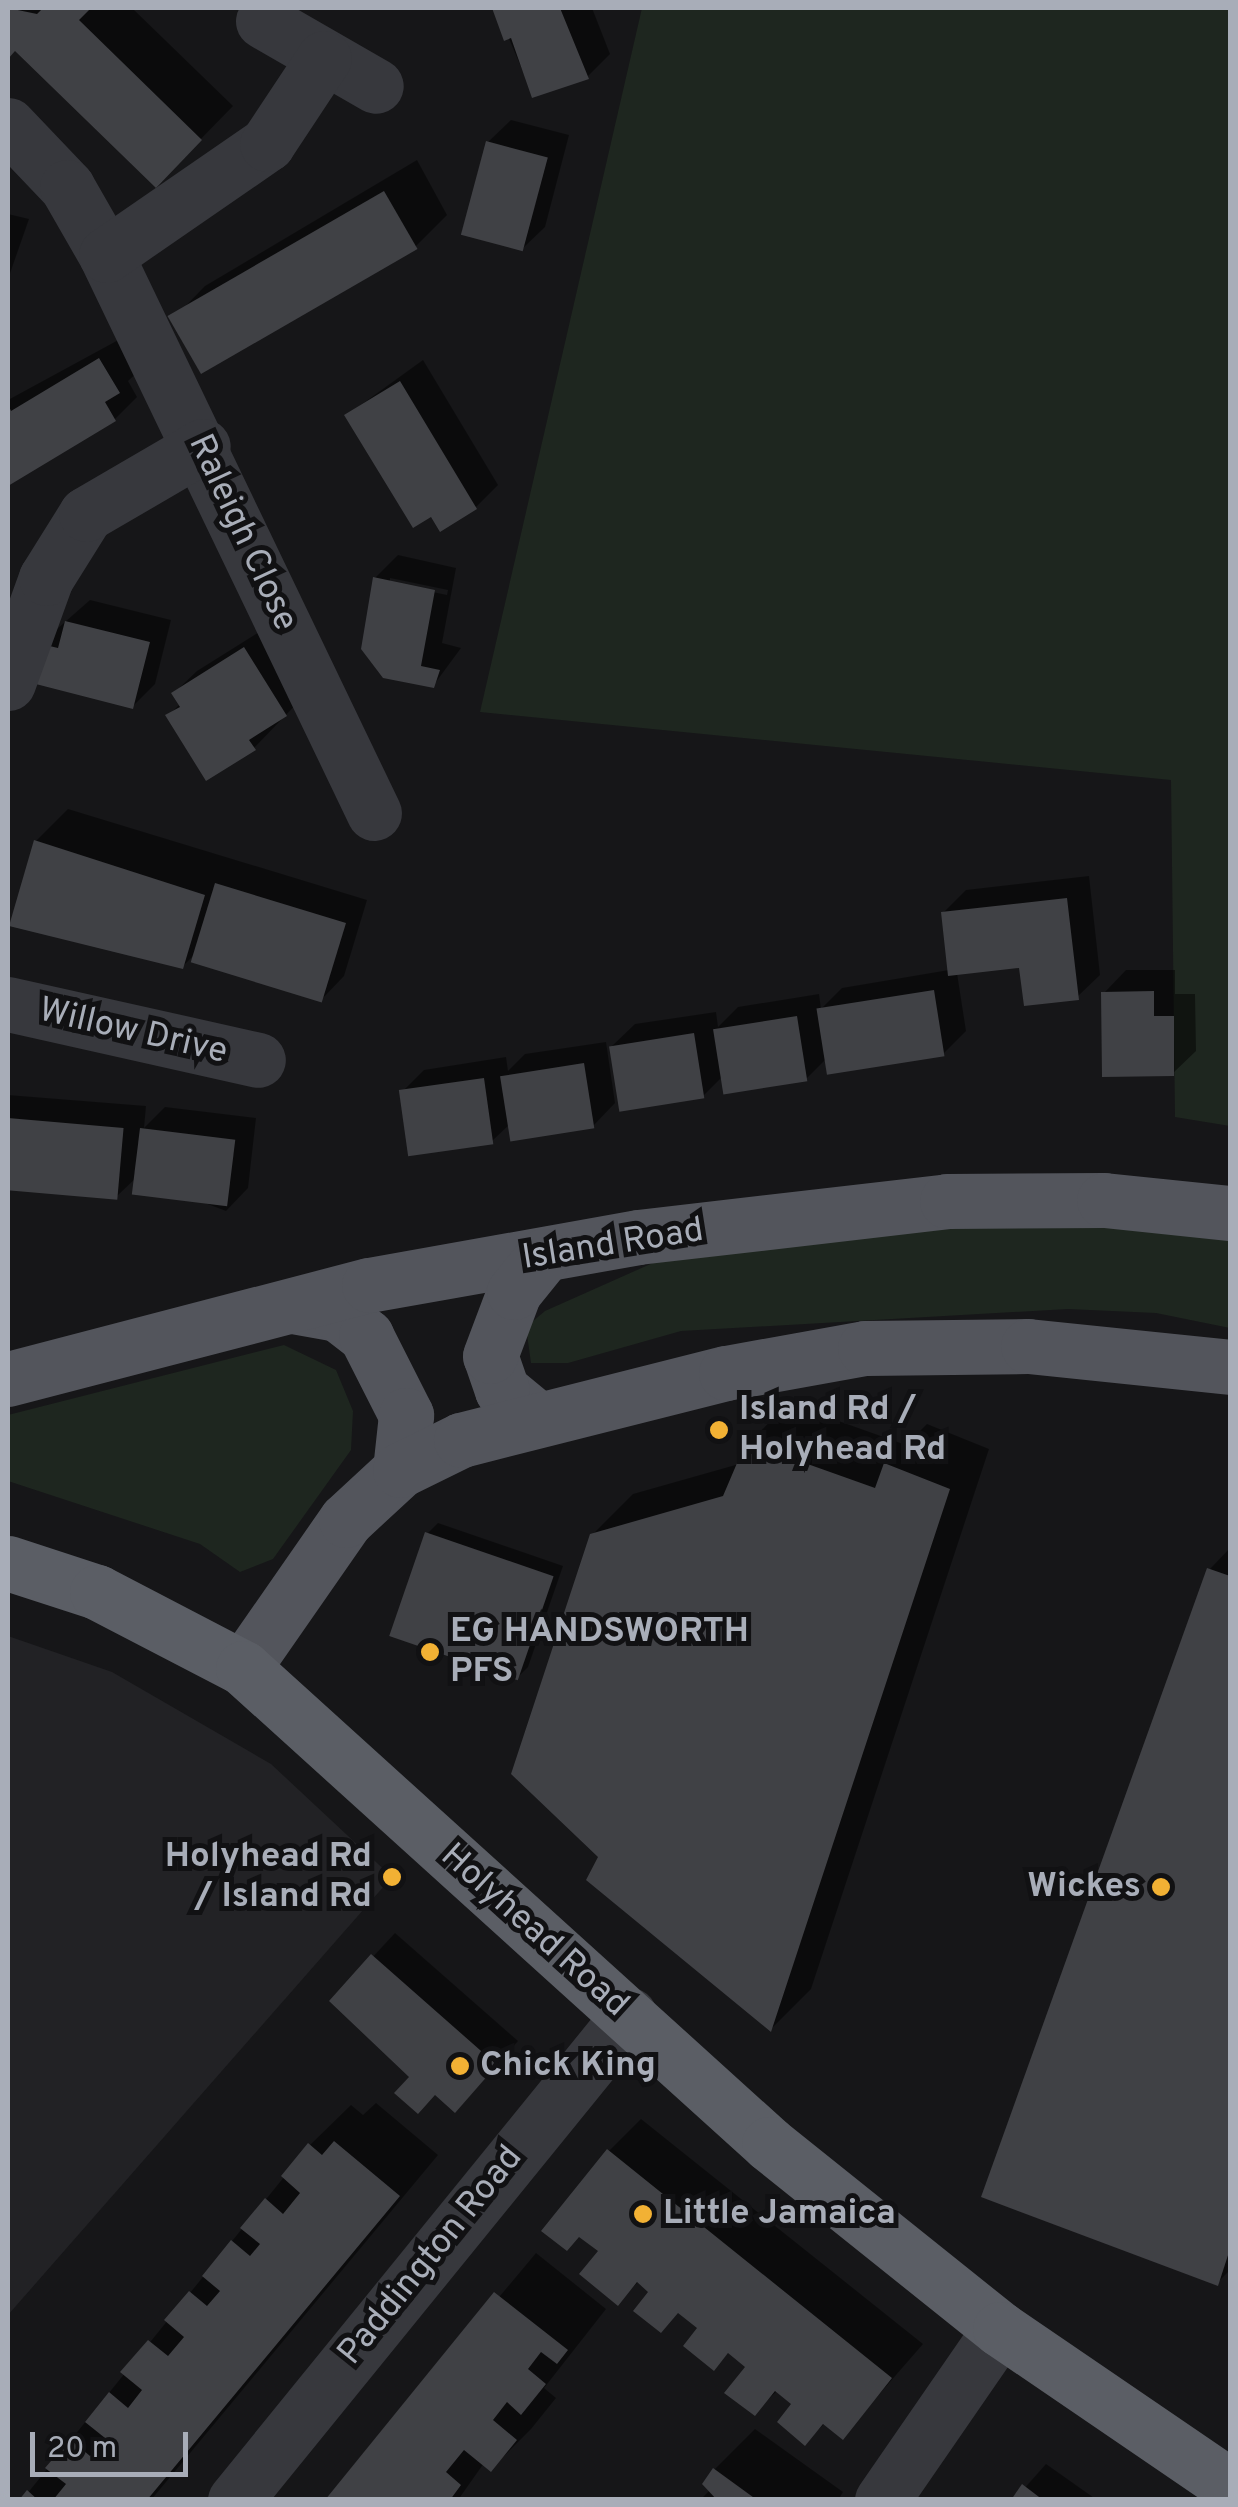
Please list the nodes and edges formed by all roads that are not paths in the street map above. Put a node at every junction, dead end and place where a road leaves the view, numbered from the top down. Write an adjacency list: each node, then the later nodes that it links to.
1 (263, 22): 2 (street)
2 (324, 58): 3 (street); 5 (street)
3 (376, 86)
4 (8, 125): 5 (street, Raleigh Close)
5 (106, 255): 6 (street, Raleigh Close)
6 (203, 446): 7 (street); 8 (street, Raleigh Close)
7 (8, 683)
8 (374, 813)
9 (8, 1004): 10 (street, Willow Drive)
10 (258, 1060)
11 (1230, 1214): 12 (main road, Island Road)
12 (543, 1256): 13 (main road, Island Road); 16 (main road)
13 (292, 1306): 15 (main road, Island Road); 17 (main road)
14 (1230, 1367): 16 (main road)
15 (8, 1379)
16 (536, 1418): 17 (main road)
17 (400, 1470): 19 (main road)
18 (8, 1562): 19 (highway, Holyhead Road)
19 (243, 1668): 20 (highway, Holyhead Road)
20 (628, 2015): 21 (highway, Holyhead Road); 23 (street, Paddington Road)
21 (1000, 2329): 22 (highway, Holyhead Road); 24 (street)
22 (1230, 2486)
23 (235, 2500)
24 (882, 2500)

